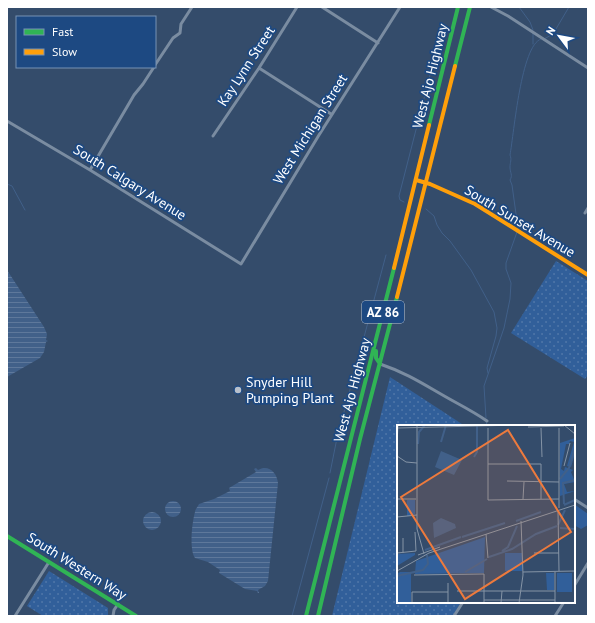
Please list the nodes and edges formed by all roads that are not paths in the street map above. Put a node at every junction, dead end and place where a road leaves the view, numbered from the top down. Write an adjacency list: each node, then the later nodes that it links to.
1 (192, 7): 9 (street)
2 (297, 7): 11 (street, Kay Lynn Street)
3 (322, 7): 8 (street)
4 (400, 7): 8 (street, West Michigan Street)
5 (458, 7): 17 (main road, West Ajo Highway / AZ 86)
6 (470, 7): 18 (main road, West Ajo Highway / AZ 86)
7 (491, 7): 12 (street)
8 (378, 43): 13 (street, West Michigan Street)
9 (156, 63)
10 (153, 68): 16 (street)
11 (260, 68): 13 (street); 15 (street, Kay Lynn Street)
12 (588, 68)
13 (332, 114): 21 (street, West Michigan Street)
14 (7, 121): 16 (street, South Calgary Avenue)
15 (213, 136)
16 (90, 170): 21 (street, South Calgary Avenue)
17 (416, 180): 18 (main road, South Sunset Avenue); 23 (main road, West Ajo Highway / AZ 86)
18 (426, 182): 22 (main road, South Sunset Avenue); 24 (main road, West Ajo Highway / AZ 86)
19 (588, 208): 20 (street)
20 (585, 213)
21 (241, 264)
22 (588, 276)
23 (379, 329): 24 (main road); 38 (main road, West Ajo Highway / AZ 86)
24 (380, 364): 25 (street); 39 (main road, West Ajo Highway / AZ 86)
25 (487, 421)
26 (575, 500): 27 (street)
27 (588, 508)
28 (7, 536): 29 (main road, South Western Way)
29 (49, 562): 34 (main road, South Western Way); 35 (street)
30 (588, 563): 31 (street)
31 (575, 584)
32 (462, 603): 40 (street)
33 (563, 603): 41 (street)
34 (118, 604): 36 (street); 37 (main road, South Western Way)
35 (16, 616)
36 (113, 616)
37 (136, 616)
38 (306, 616)
39 (318, 616)
40 (454, 616)
41 (555, 616)

